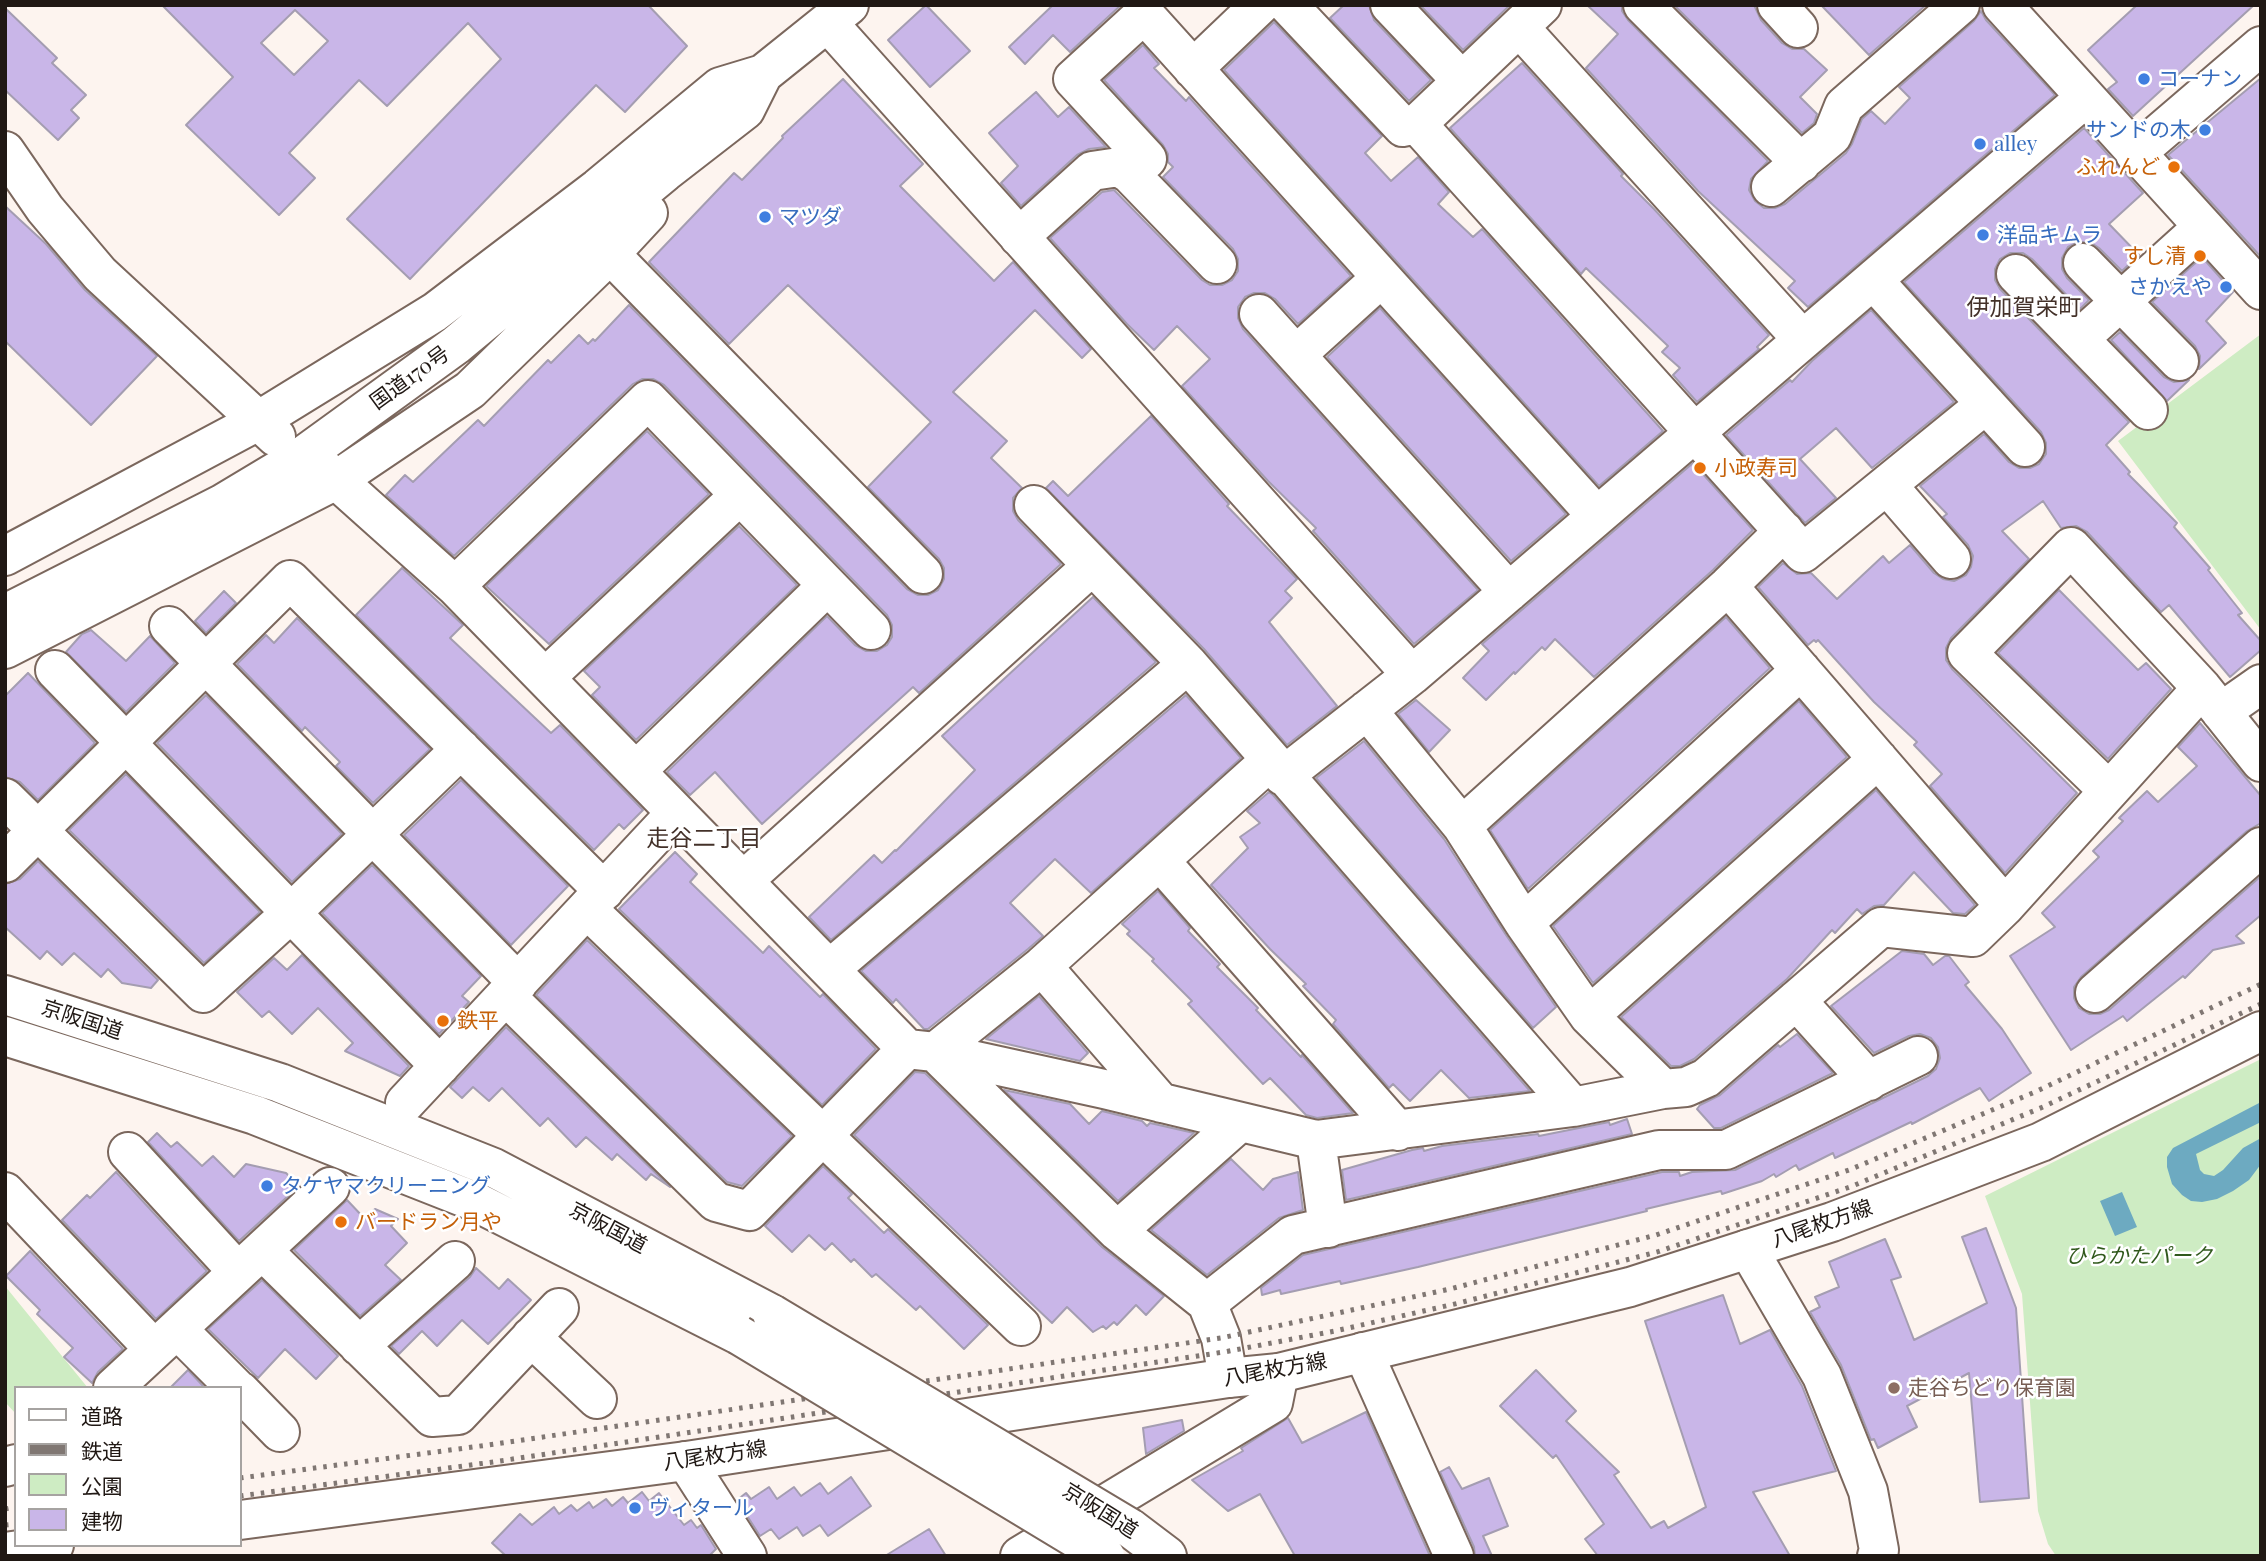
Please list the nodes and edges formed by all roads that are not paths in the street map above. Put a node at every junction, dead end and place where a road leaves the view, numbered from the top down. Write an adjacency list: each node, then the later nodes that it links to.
1 (1260, 5): 10 (main road)
2 (1390, 5): 12 (main road)
3 (1643, 5): 18 (main road)
4 (1960, 5): 18 (main road)
5 (2002, 5): 13 (main road)
6 (1305, 11): 15 (main road)
7 (838, 14): 11 (main road, 国道170号); 22 (main road)
8 (1530, 16): 12 (main road); 33 (main road)
9 (2261, 46): 17 (main road)
10 (1193, 69): 19 (main road); 27 (main road)
11 (763, 74): 14 (main road, 国道170号); 39 (main road, 国道170号)
12 (1462, 81): 15 (main road)
13 (2085, 98): 17 (main road); 28 (main road)
14 (745, 110): 23 (main road); 39 (main road, 国道170号)
15 (1418, 124): 38 (main road)
16 (5, 151): 39 (main road)
17 (2135, 154): 21 (main road)
18 (1801, 163): 20 (main road)
19 (1130, 174): 22 (main road); 25 (main road)
20 (1771, 187)
21 (2203, 227): 29 (main road); 30 (main road)
22 (1019, 237): 64 (main road)
23 (610, 254): 41 (main road); 50 (main road)
24 (2083, 263): 30 (main road)
25 (1217, 264)
26 (2016, 274): 32 (main road)
27 (1381, 278): 34 (main road); 45 (main road)
28 (1873, 280): 33 (main road); 36 (main road)
29 (2261, 289)
30 (2120, 302): 32 (main road); 35 (main road)
31 (1259, 314): 34 (main road)
32 (2079, 339): 37 (main road)
33 (1803, 340): 38 (main road)
34 (1296, 355): 55 (main road)
35 (2179, 361)
36 (1986, 404): 40 (main road); 42 (main road)
37 (2148, 410)
38 (1695, 432): 45 (main road); 46 (main road)
39 (280, 437): 41 (main road); 47 (main road, 国道170号); 51 (main road); 56 (main road, 国道170号)
40 (2025, 447)
41 (338, 479): 52 (main road); 59 (main road)
42 (1887, 485): 46 (main road); 48 (main road)
43 (740, 495): 52 (main road); 53 (main road); 65 (main road)
44 (1034, 505): 49 (main road)
45 (1597, 516): 55 (main road)
46 (1784, 531): 54 (main road)
47 (5, 556)
48 (1951, 559)
49 (1092, 566): 61 (main road); 84 (main road)
50 (923, 574)
51 (5, 584)
52 (454, 586): 65 (main road)
53 (827, 586): 58 (main road); 74 (main road)
54 (1727, 586): 63 (main road); 78 (main road)
55 (1508, 592): 64 (main road)
56 (5, 614)
57 (169, 626): 60 (main road)
58 (871, 630)
59 (5, 649)
60 (205, 663): 69 (main road); 70 (main road); 80 (main road)
61 (1188, 664): 73 (main road); 90 (main road)
62 (54, 670): 69 (main road)
63 (1801, 670): 71 (main road); 88 (main road)
64 (1412, 675): 68 (main road)
65 (545, 678): 74 (main road)
66 (2261, 684): 67 (main road)
67 (2212, 700): 72 (main road); 75 (main road); 75 (main road)
68 (1367, 710): 73 (main road); 78 (main road)
69 (125, 743): 79 (main road); 87 (main road)
70 (461, 749): 80 (main road); 85 (main road)
71 (1878, 759): 86 (main road); 95 (main road)
72 (2261, 762)
73 (1277, 768): 82 (main road); 105 (main road)
74 (636, 771): 77 (main road)
75 (2108, 790): 86 (main road)
76 (5, 798): 79 (main road)
77 (676, 813): 84 (main road); 85 (main road)
78 (1462, 826): 88 (main road)
79 (37, 830): 83 (main road); 87 (main road)
80 (372, 834): 87 (main road); 91 (main road)
81 (2261, 847): 92 (main road)
82 (1160, 861): 89 (main road); 107 (main road)
83 (5, 863)
84 (743, 881): 90 (main road)
85 (596, 900): 91 (main road); 108 (main road)
86 (2005, 906): 94 (main road)
87 (291, 913): 100 (main road)
88 (1524, 923): 95 (main road)
89 (1042, 966): 98 (main road); 104 (main road)
90 (830, 969): 98 (main road)
91 (512, 989): 100 (main road); 108 (main road)
92 (2095, 993)
93 (5, 995): 135 (main road, 京阪国道, bridge)
94 (1796, 1000): 101 (main road); 102 (main road)
95 (1589, 1016): 102 (main road)
96 (2261, 1031): 116 (main road, 八尾枚方線)
97 (5, 1036): 135 (main road, 京阪国道, bridge)
98 (921, 1050): 104 (main road); 108 (main road); 115 (main road)
99 (1918, 1056): 101 (main road)
100 (440, 1066): 103 (main road)
101 (1869, 1081): 111 (main road)
102 (1646, 1093): 105 (main road); 111 (main road)
103 (405, 1103)
104 (1161, 1103): 106 (main road)
105 (1573, 1107): 107 (main road)
106 (1240, 1122): 109 (main road); 115 (main road)
107 (1398, 1131): 109 (main road)
108 (822, 1135): 121 (main road)
109 (1316, 1140): 114 (main road)
110 (128, 1152): 117 (main road)
111 (1646, 1153): 114 (main road)
112 (330, 1187): 117 (main road)
113 (5, 1192): 123 (main road)
114 (1328, 1227): 119 (main road)
115 (1117, 1231): 119 (main road)
116 (1748, 1249): 125 (main road, 八尾枚方線); 142 (main road)
117 (250, 1261): 123 (main road); 124 (main road)
118 (454, 1261): 124 (main road)
119 (1207, 1303): 127 (main road)
120 (559, 1308): 122 (main road)
121 (1021, 1326)
122 (531, 1337): 124 (main road); 131 (main road)
123 (166, 1339): 128 (main road); 129 (main road)
124 (359, 1346)
125 (1363, 1352): 126 (main road, 八尾枚方線); 141 (main road)
126 (1279, 1373): 127 (main road, 八尾枚方線); 139 (main road)
127 (1228, 1378): 133 (main road, 八尾枚方線)
128 (115, 1386)
129 (232, 1386)
130 (242, 1394): 132 (main road)
131 (597, 1399)
132 (280, 1432)
133 (686, 1461): 134 (main road, 八尾枚方線); 138 (main road)
134 (242, 1520)
135 (1117, 1542): 140 (main road, 京阪国道)
136 (40, 1547): 137 (main road)
137 (5, 1552)
138 (737, 1552)
139 (1020, 1556)
140 (1167, 1556)
141 (1454, 1556)
142 (1877, 1556)

